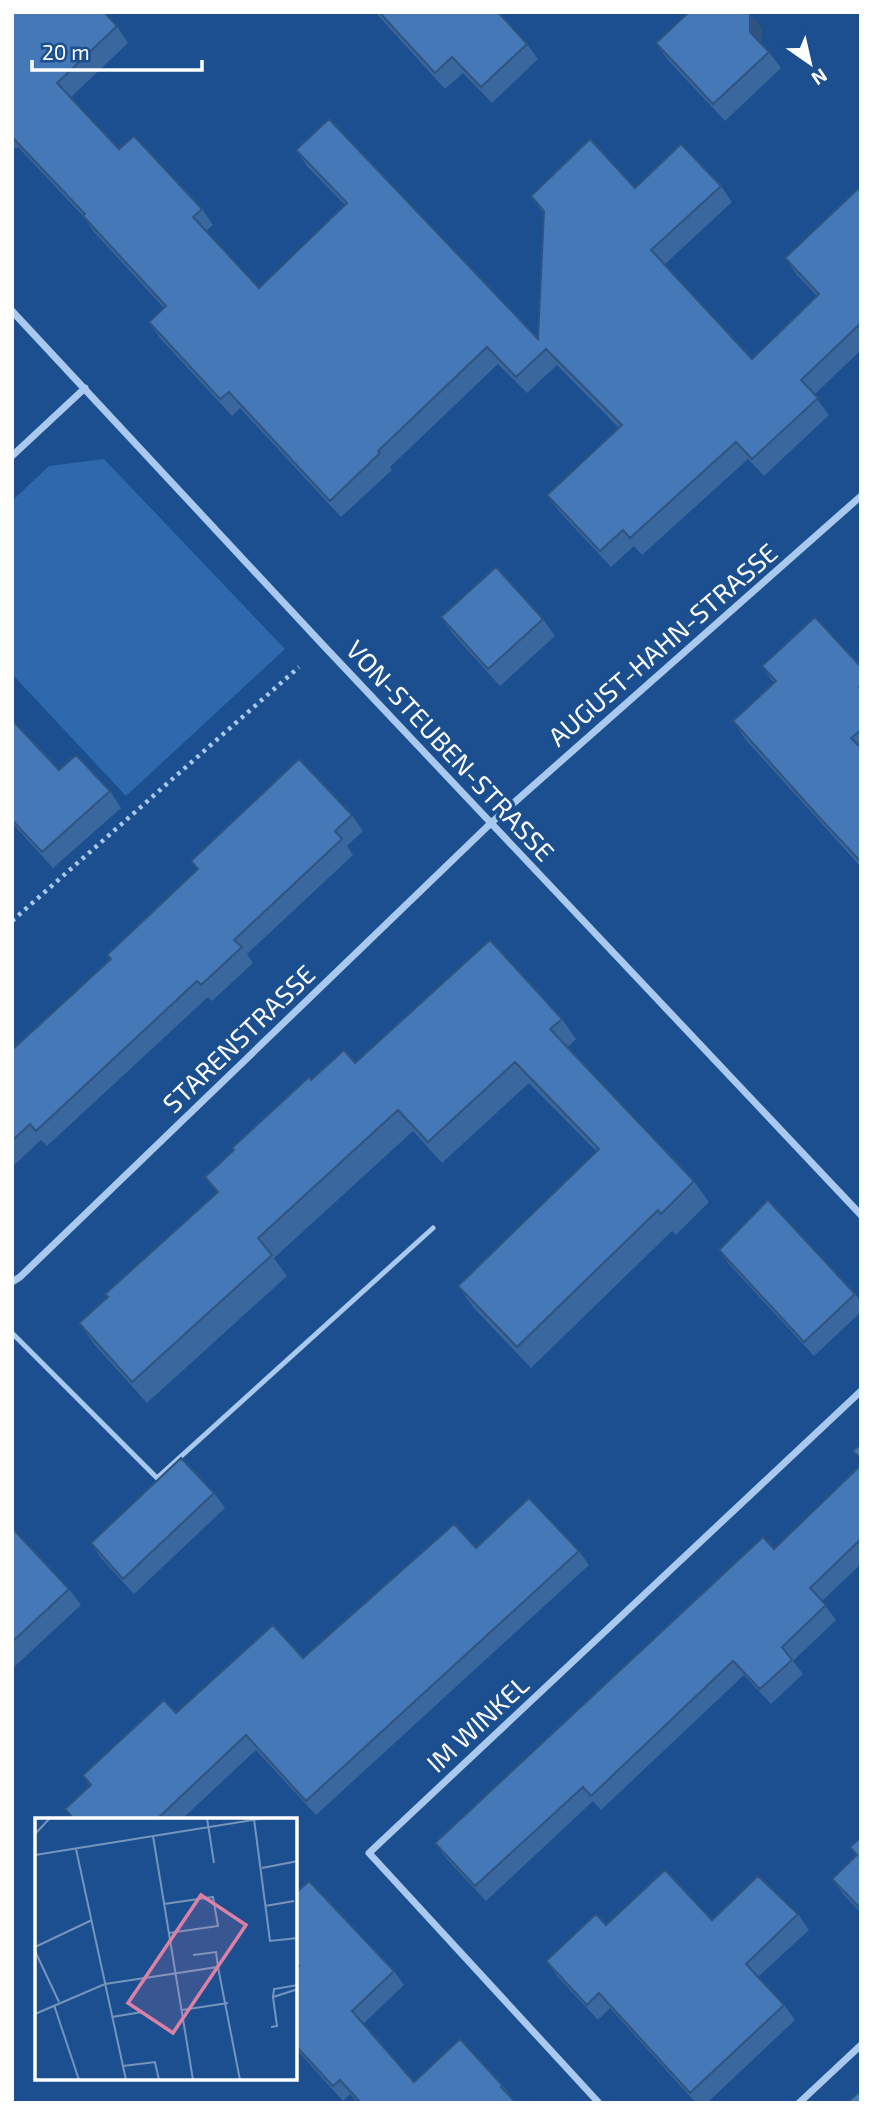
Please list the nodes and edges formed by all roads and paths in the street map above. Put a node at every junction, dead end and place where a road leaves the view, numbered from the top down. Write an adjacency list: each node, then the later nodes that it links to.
1 (12, 311): 2 (street, VON-STEUBEN-STRASSE)
2 (85, 388): 3 (street); 5 (street, VON-STEUBEN-STRASSE)
3 (12, 456)
4 (861, 496): 6 (street, AUGUST-HAHN-STRASSE)
5 (323, 645): 6 (street, VON-STEUBEN-STRASSE); 7 (path)
6 (491, 823): 8 (street, VON-STEUBEN-STRASSE); 10 (street, STARENSTRASSE)
7 (12, 921)
8 (861, 1215)
9 (433, 1228): 11 (lane)
10 (12, 1282)
11 (12, 1333)
12 (861, 1391): 14 (street, IM WINKEL)
13 (861, 2045): 15 (street)
14 (599, 2103)
15 (799, 2103)

